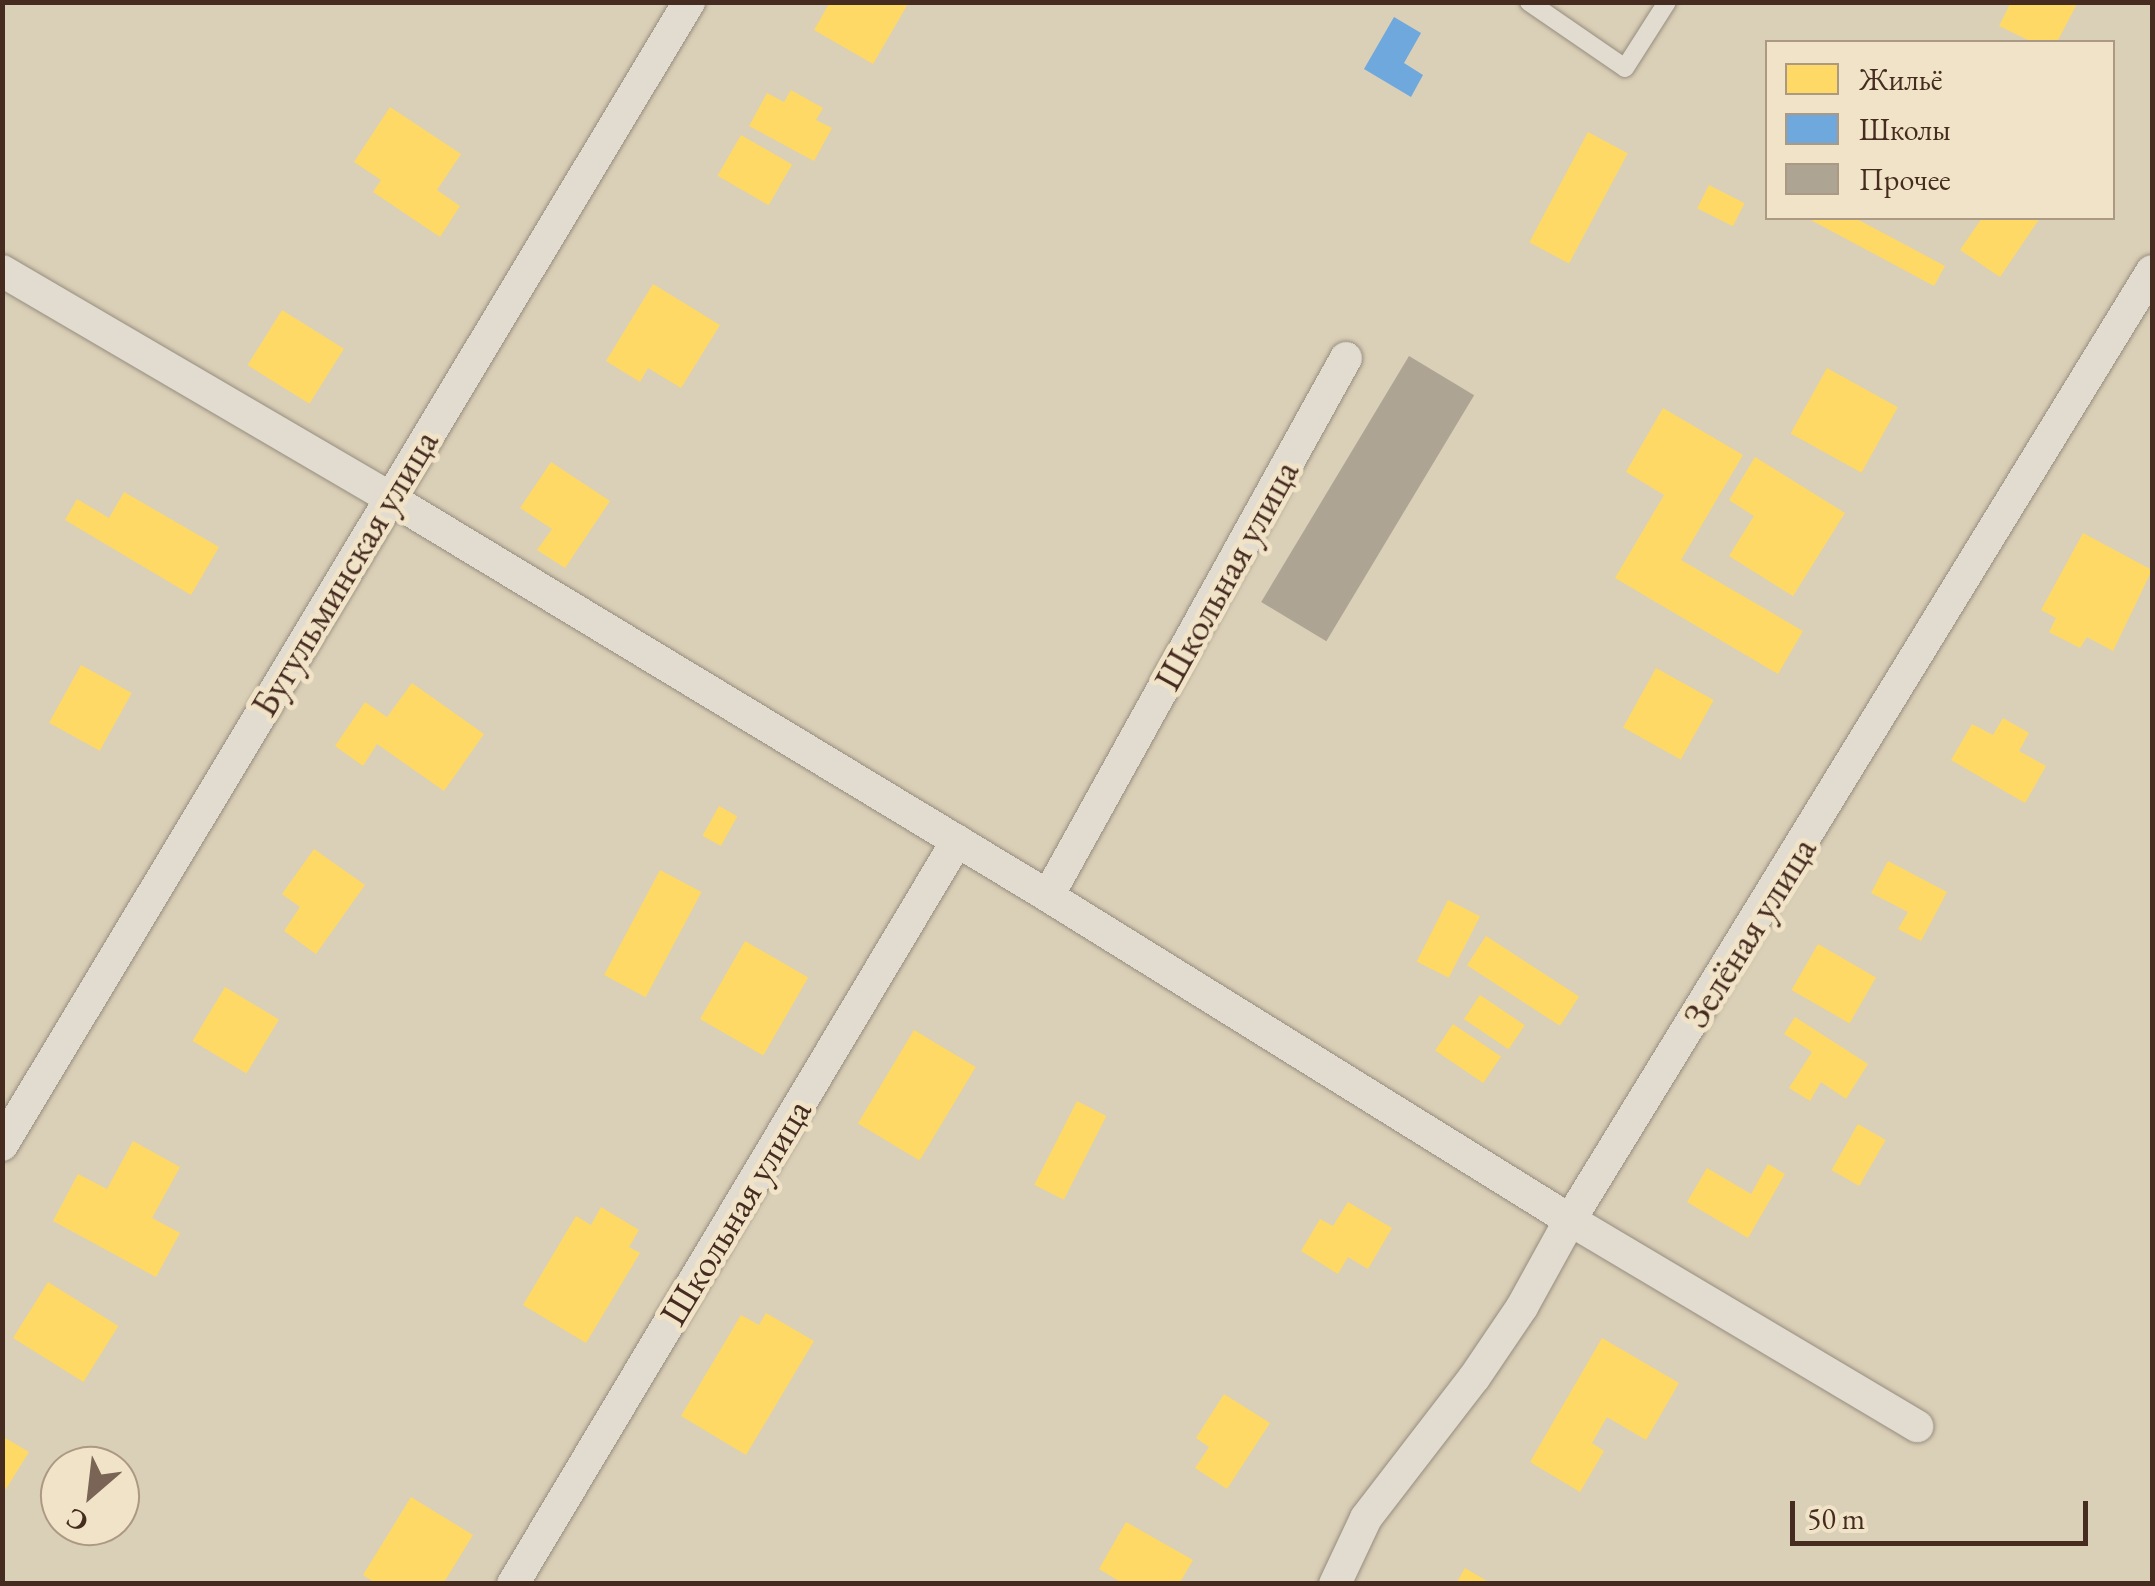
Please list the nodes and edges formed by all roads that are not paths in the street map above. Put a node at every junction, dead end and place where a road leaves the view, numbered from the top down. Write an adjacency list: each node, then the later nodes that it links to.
1 (689, 2): 7 (street, Бугульминская улица)
2 (1529, 2): 3 (lane)
3 (1667, 2)
4 (2, 270): 7 (street)
5 (2152, 271): 11 (street, Зелёная улица)
6 (1346, 358): 9 (street, Школьная улица)
7 (388, 496): 8 (street); 10 (street, Бугульминская улица)
8 (957, 841): 9 (street); 13 (street, Школьная улица)
9 (1048, 896): 11 (street)
10 (2, 1145)
11 (1570, 1220): 12 (street); 14 (street, Зелёная улица)
12 (1917, 1426)
13 (514, 1584)
14 (1335, 1584)

